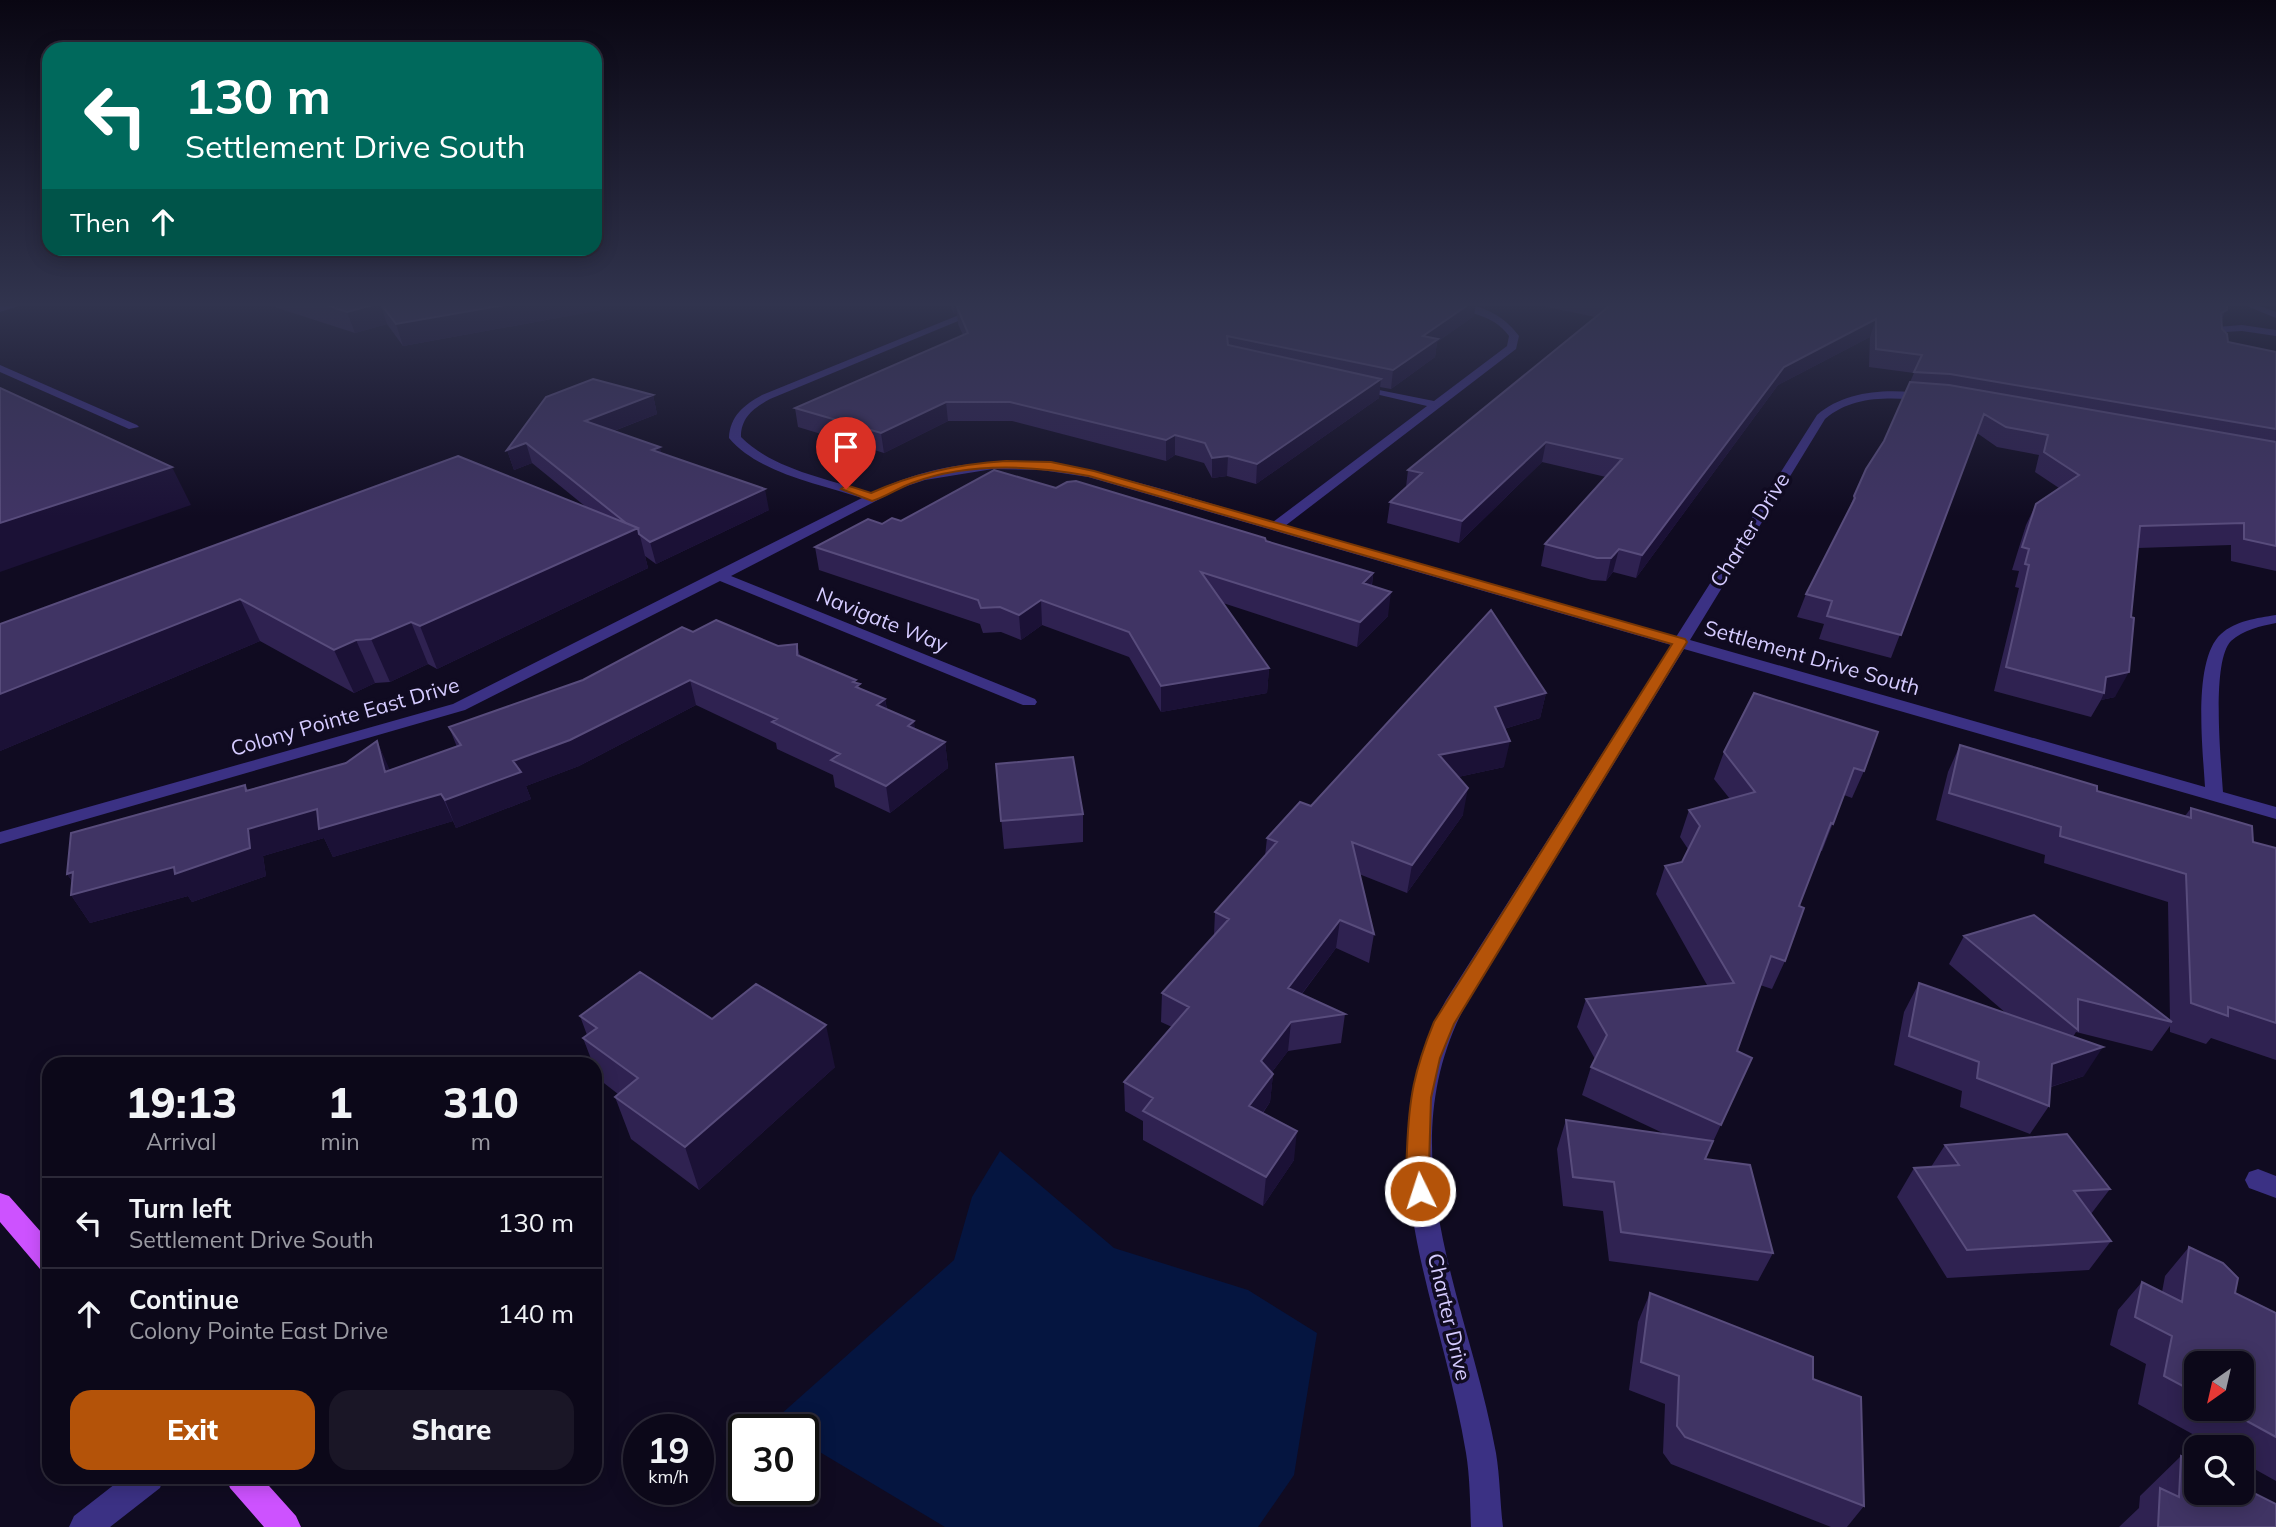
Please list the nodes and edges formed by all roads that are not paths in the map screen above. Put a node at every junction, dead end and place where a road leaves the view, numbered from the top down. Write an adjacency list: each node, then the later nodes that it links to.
1 (12, 373): 7 (street)
2 (823, 373): 9 (street)
3 (1478, 373): 6 (street)
4 (1341, 383): 6 (street)
5 (1942, 398): 13 (street, Charter Drive)
6 (1436, 405): 10 (street)
7 (132, 427)
8 (1011, 464): 9 (street, Colony Pointe East Drive); 10 (street, Settlement Drive South)
9 (872, 497): 11 (street, Colony Pointe East Drive)
10 (1275, 527): 13 (street, Settlement Drive South)
11 (719, 576): 14 (street, Navigate Way); 17 (street, Colony Pointe East Drive)
12 (2276, 620): 15 (street)
13 (1680, 642): 15 (street, Settlement Drive South); 24 (street, Charter Drive)
14 (1030, 702)
15 (2214, 796): 16 (street, Settlement Drive South)
16 (2276, 813)
17 (0, 838)
18 (0, 1204): 19 (main road)
19 (42, 1252)
20 (140, 1484): 22 (street)
21 (247, 1484): 23 (main road)
22 (85, 1527)
23 (285, 1527)
24 (1487, 1527)

